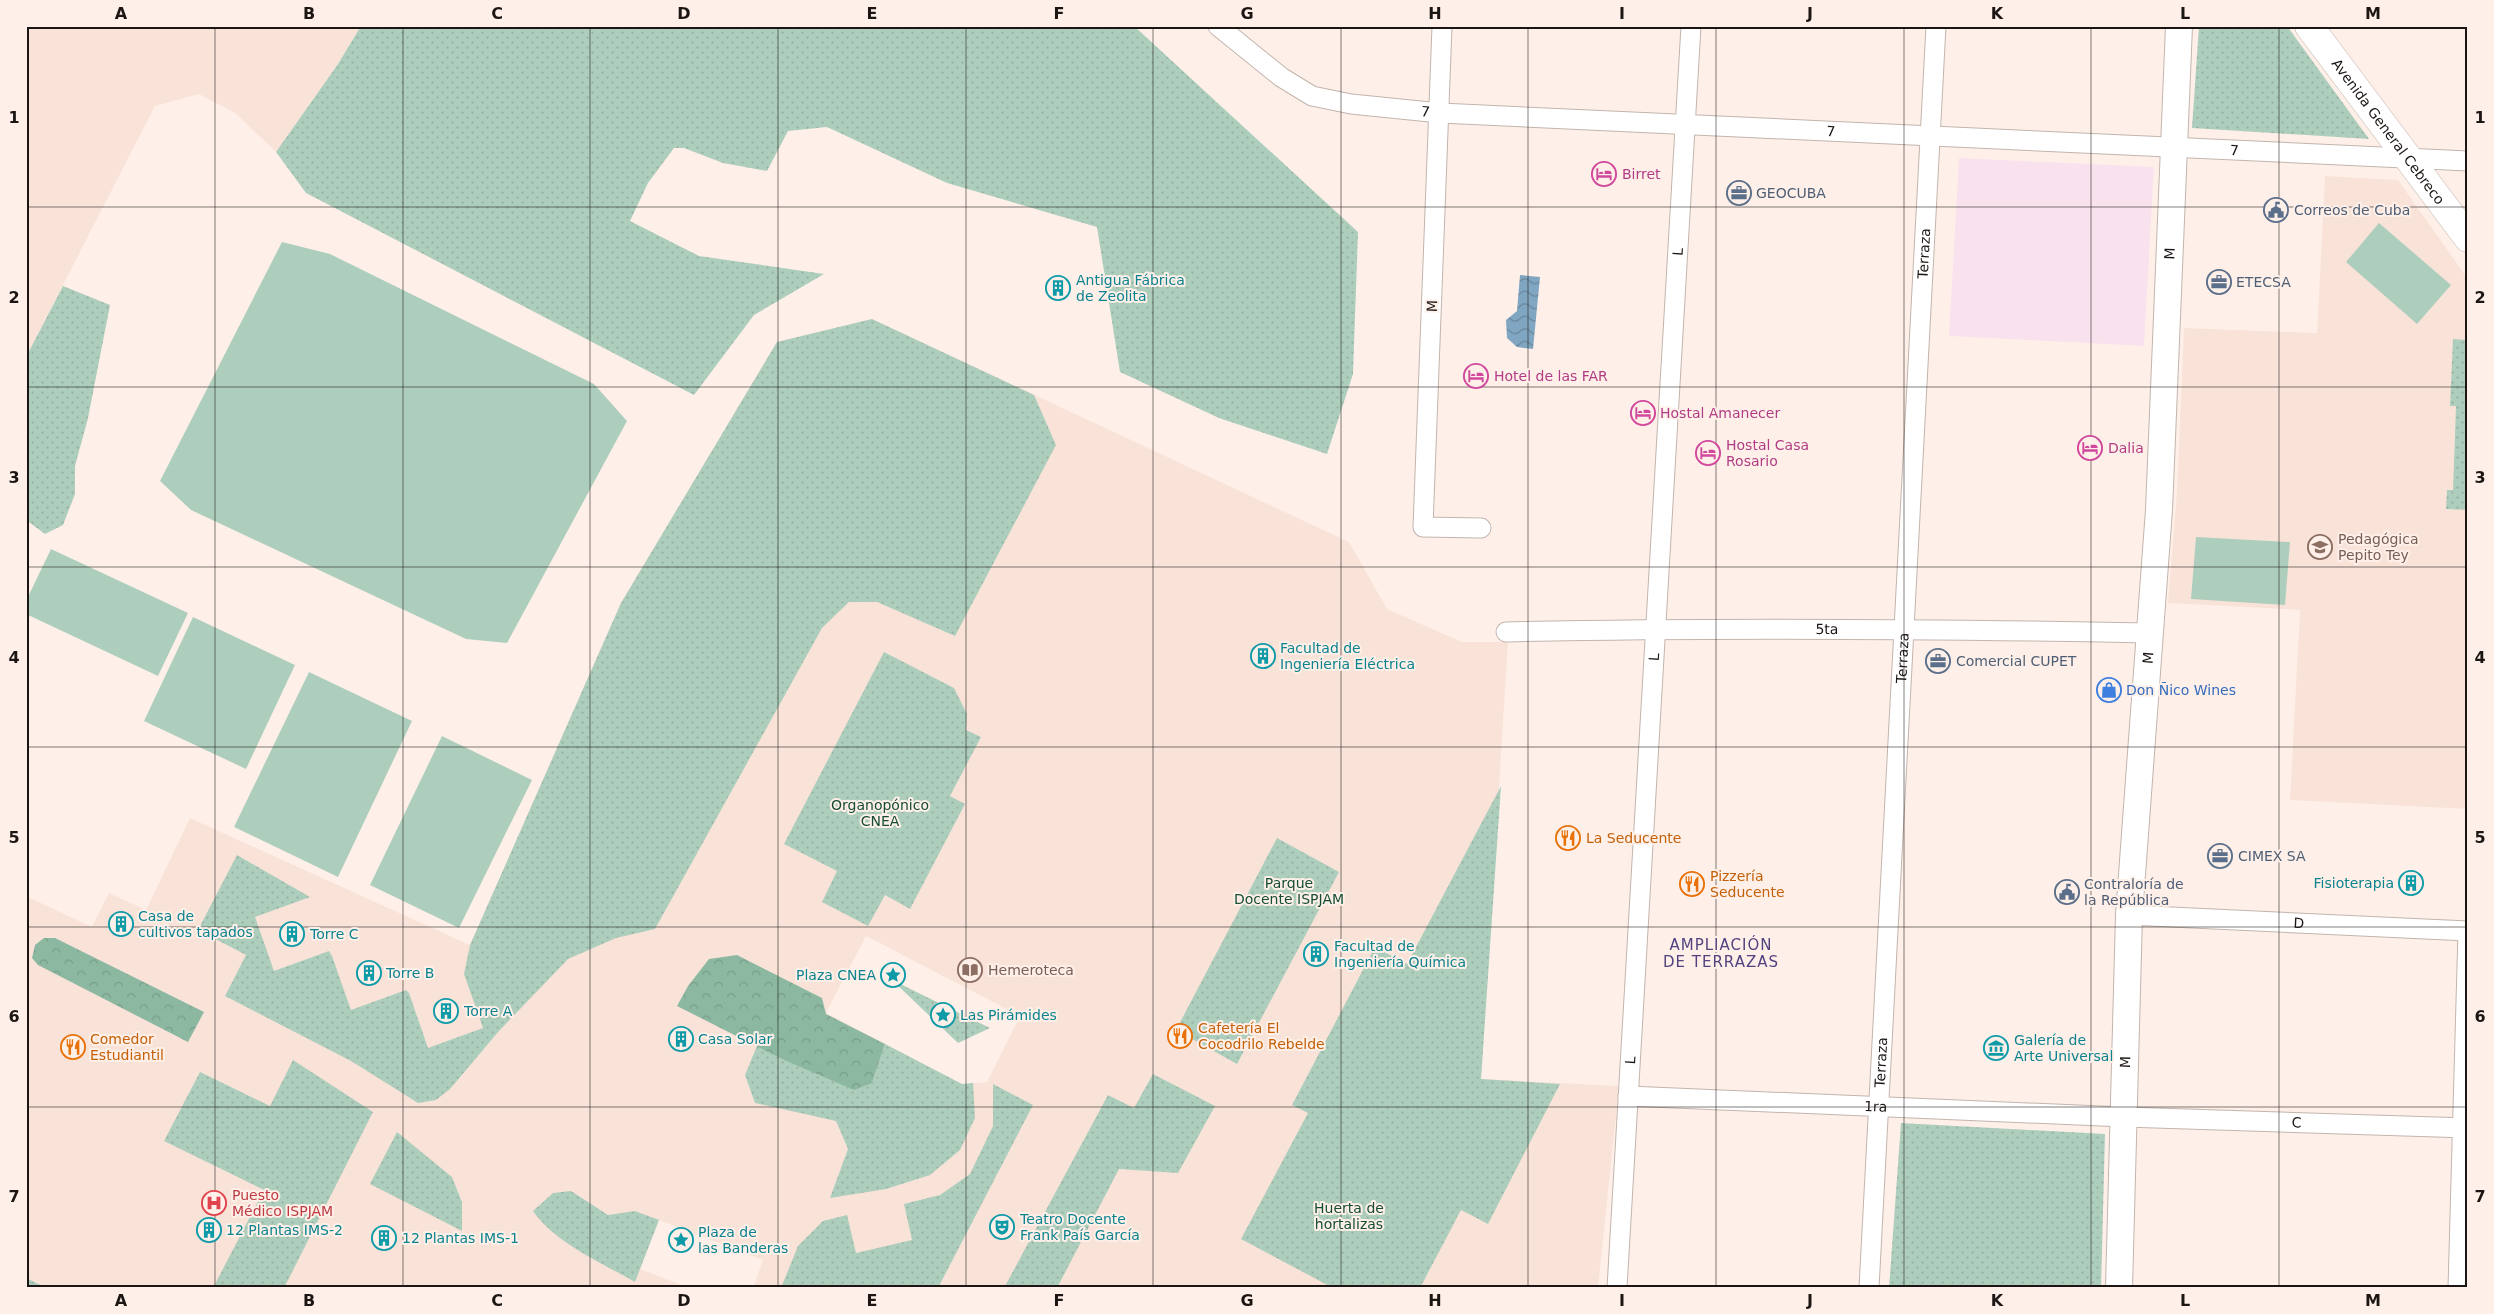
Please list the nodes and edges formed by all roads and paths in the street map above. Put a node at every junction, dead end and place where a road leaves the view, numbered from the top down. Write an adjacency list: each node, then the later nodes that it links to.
1 (1218, 26): 7 (street, 7)
2 (1442, 26): 7 (street, M)
3 (1691, 26): 8 (street, L)
4 (1936, 26): 9 (street, Terraza)
5 (2180, 26): 10 (street, M)
6 (2309, 26): 11 (main road, Avenida General Cebreco)
7 (1440, 113): 8 (street, 7); 14 (street, M)
8 (1685, 124): 9 (street, 7); 15 (street, L)
9 (1930, 134): 10 (street, 7); 16 (street, Terraza)
10 (2174, 145): 11 (street, 7); 18 (street, M)
11 (2409, 156): 12 (street, 7); 13 (main road, Avenida General Cebreco)
12 (2468, 160)
13 (2468, 238)
14 (1480, 528)
15 (1655, 628): 16 (street, 5ta); 17 (street, 5ta); 21 (street, L)
16 (1904, 628): 18 (street, 5ta); 22 (street, Terraza)
17 (1506, 632)
18 (2149, 633): 19 (street, M)
19 (2129, 915): 20 (street, D); 23 (street, M)
20 (2468, 931): 24 (street)
21 (1628, 1096): 22 (street, 1ra); 25 (street, L)
22 (1878, 1107): 23 (street, 1ra); 26 (street, Terraza)
23 (2124, 1117): 24 (street, C); 27 (street, M)
24 (2465, 1127): 28 (street)
25 (1617, 1288)
26 (1869, 1288)
27 (2119, 1288)
28 (2458, 1288)

